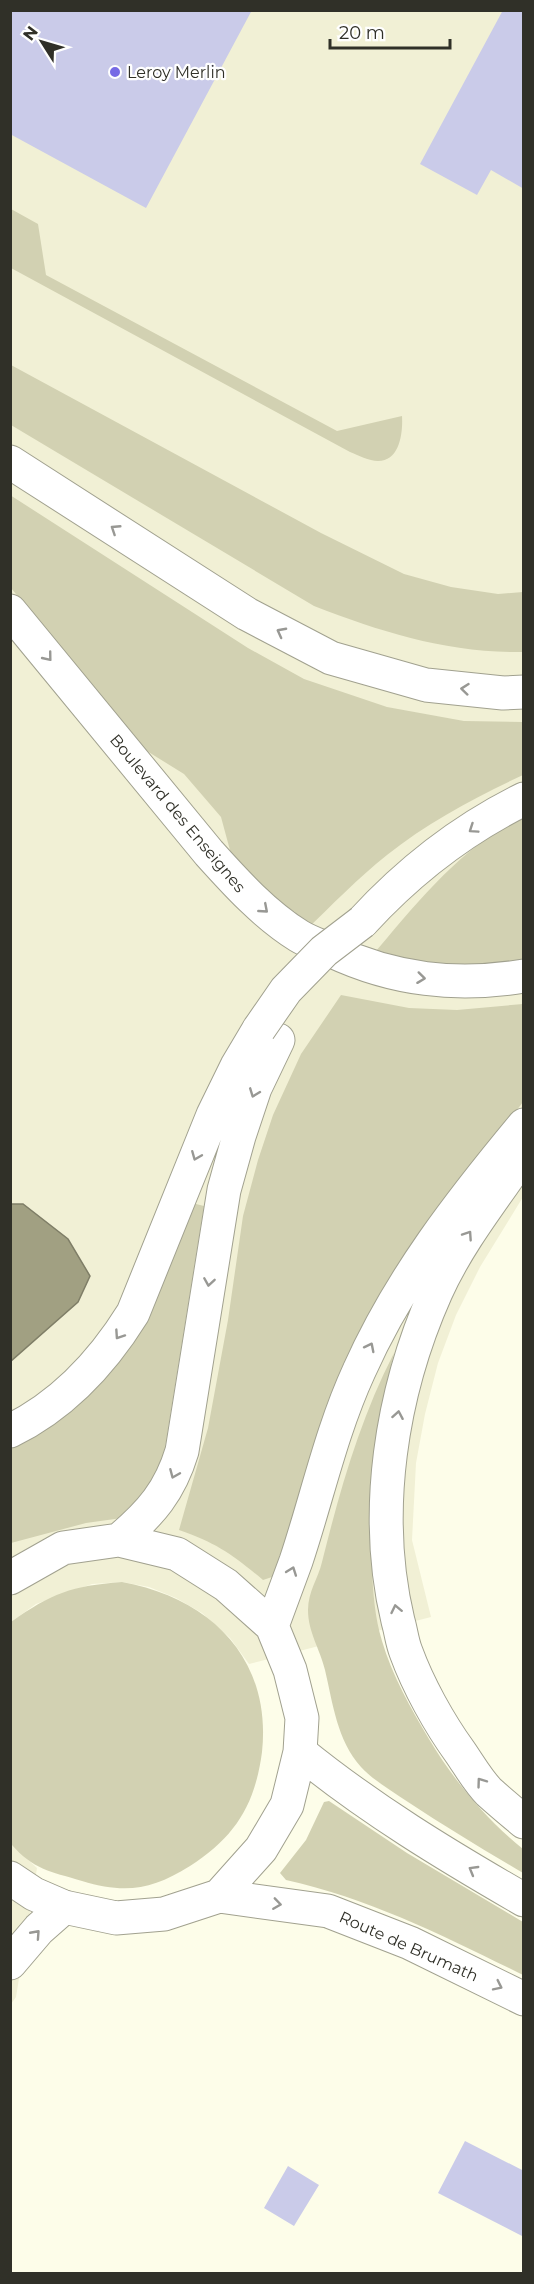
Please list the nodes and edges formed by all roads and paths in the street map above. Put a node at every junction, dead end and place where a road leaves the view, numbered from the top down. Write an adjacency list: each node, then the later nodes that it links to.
1 (10, 462): 3 (main road, one-way to 1)
2 (10, 611): 5 (main road, Boulevard des Enseignes, one-way to 5)
3 (524, 692)
4 (524, 799): 6 (main road, one-way to 6, bridge)
5 (524, 976)
6 (268, 1034): 9 (main road, one-way to 9); 10 (main road, one-way to 10)
7 (524, 1125): 12 (main road, one-way to 7)
8 (524, 1154): 14 (main road, one-way to 8)
9 (10, 1431)
10 (119, 1540): 11 (main road); 12 (main road)
11 (10, 1578)
12 (272, 1626): 13 (main road)
13 (300, 1752): 16 (main road); 17 (main road, one-way to 13)
14 (524, 1822)
15 (10, 1878): 18 (main road)
16 (219, 1896): 18 (main road); 20 (main road, Route de Brumath, one-way to 20)
17 (524, 1900)
18 (64, 1907): 19 (main road, one-way to 18)
19 (10, 1963)
20 (524, 1998)

